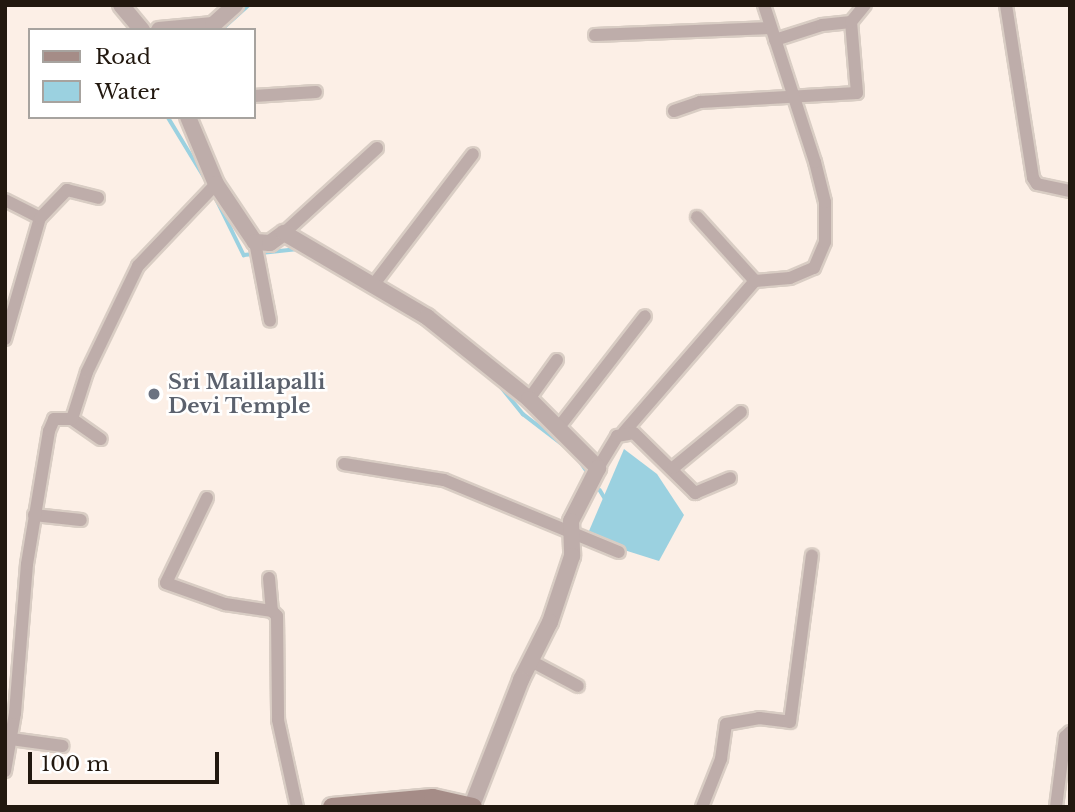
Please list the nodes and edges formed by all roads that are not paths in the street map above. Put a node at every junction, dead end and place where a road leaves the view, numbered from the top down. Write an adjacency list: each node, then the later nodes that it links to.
1 (121, 5): 7 (street)
2 (235, 5): 8 (street)
3 (764, 5): 9 (street)
4 (865, 5): 6 (street)
5 (1006, 5): 19 (street)
6 (851, 22): 9 (street); 13 (street)
7 (140, 28)
8 (181, 28)
9 (773, 34): 10 (street); 13 (street)
10 (594, 35)
11 (316, 92): 12 (street)
12 (256, 96)
13 (793, 96): 14 (street); 26 (street)
14 (674, 111)
15 (189, 119): 18 (street)
16 (377, 148): 24 (street)
17 (473, 155): 27 (street)
18 (216, 184): 25 (street); 34 (street)
19 (1070, 191)
20 (98, 198): 23 (street)
21 (5, 200): 23 (street)
22 (697, 217): 26 (street)
23 (40, 218): 30 (street)
24 (284, 233): 25 (street); 27 (street)
25 (255, 242): 29 (street)
26 (755, 281): 36 (street)
27 (374, 284): 32 (street)
28 (645, 316): 35 (street)
29 (270, 321)
30 (5, 339)
31 (557, 360): 32 (street)
32 (529, 399): 35 (street)
33 (741, 412): 40 (street)
34 (72, 419): 37 (street); 43 (street)
35 (559, 427): 39 (street)
36 (624, 432): 39 (street); 40 (street)
37 (101, 439)
38 (344, 464): 45 (street)
39 (598, 468): 45 (street)
40 (673, 468): 41 (street)
41 (730, 478)
42 (206, 498): 49 (street)
43 (34, 515): 44 (street); 53 (street)
44 (81, 520)
45 (569, 534): 46 (street); 50 (street)
46 (619, 552)
47 (812, 555): 60 (street)
48 (268, 578): 49 (street)
49 (272, 611): 57 (street)
50 (531, 660): 51 (street); 59 (street)
51 (578, 686)
52 (1070, 732): 61 (street)
53 (11, 739): 54 (street); 55 (street)
54 (63, 746)
55 (5, 771)
56 (355, 805): 58 (main road); 59 (main road)
57 (297, 807)
58 (332, 807)
59 (472, 807)
60 (702, 807)
61 (1056, 807)

